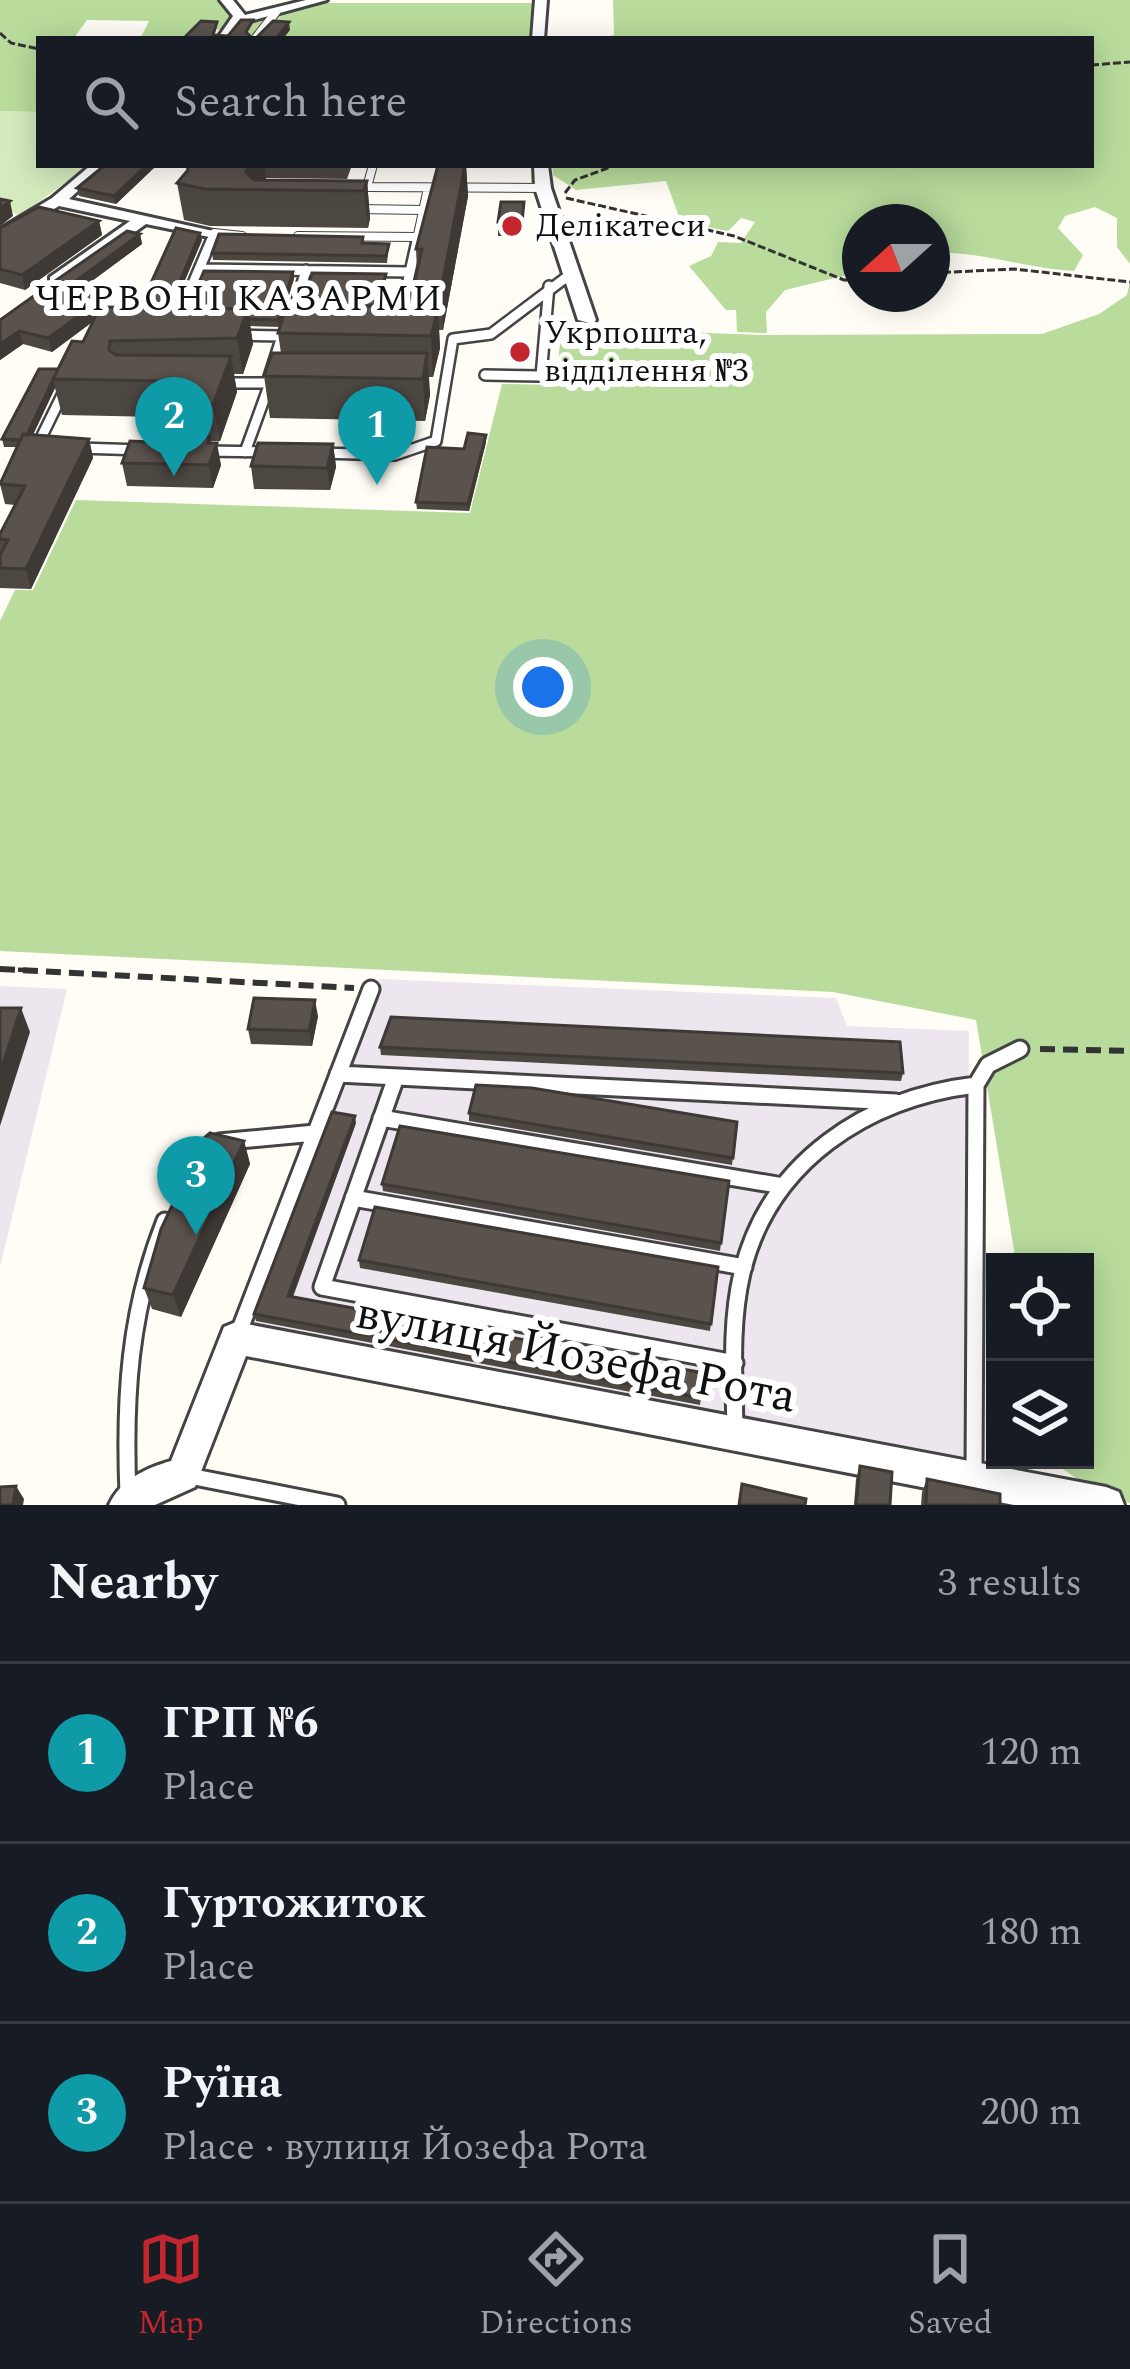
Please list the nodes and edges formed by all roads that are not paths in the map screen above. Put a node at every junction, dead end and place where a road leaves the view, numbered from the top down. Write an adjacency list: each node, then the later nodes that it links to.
1 (226, 0): 5 (street)
2 (321, 0): 4 (street)
3 (541, 0): 8 (street)
4 (276, 13): 5 (street); 7 (lane)
5 (238, 21): 6 (street)
6 (226, 36)
7 (257, 36)
8 (538, 36)
9 (96, 168): 16 (street)
10 (372, 168): 13 (lane)
11 (542, 168): 15 (street)
12 (347, 187): 13 (lane)
13 (367, 187): 14 (lane); 18 (lane)
14 (428, 188): 15 (lane); 19 (lane)
15 (546, 193): 29 (street)
16 (57, 201): 20 (street); 22 (street)
17 (340, 209): 18 (lane)
18 (361, 209): 19 (lane)
19 (423, 210): 25 (lane)
20 (142, 219): 21 (street); 31 (street)
21 (214, 233): 23 (lane); 26 (lane)
22 (0, 236)
23 (257, 236)
24 (280, 236): 25 (lane)
25 (417, 237): 28 (lane)
26 (199, 268): 27 (lane); 33 (lane)
27 (306, 271): 28 (lane); 35 (lane)
28 (409, 272): 37 (lane)
29 (572, 272): 30 (lane); 32 (street)
30 (549, 286): 39 (lane); 41 (lane)
31 (36, 296)
32 (587, 320)
33 (172, 334)
34 (216, 335): 35 (lane)
35 (284, 336): 36 (lane); 43 (lane)
36 (308, 337)
37 (395, 338)
38 (434, 339): 39 (lane)
39 (453, 339): 46 (lane)
40 (75, 368): 47 (lane)
41 (485, 375)
42 (196, 382): 43 (lane)
43 (267, 383): 44 (lane); 49 (lane)
44 (289, 383)
45 (423, 386): 46 (lane)
46 (446, 386): 51 (lane)
47 (159, 450)
48 (181, 450): 49 (lane)
49 (245, 452): 50 (lane)
50 (285, 452)
51 (305, 453)
52 (370, 989): 54 (lane)
53 (1021, 1048): 56 (lane)
54 (338, 1074): 55 (lane); 59 (lane)
55 (396, 1077): 57 (lane); 58 (lane)
56 (976, 1084): 57 (lane); 69 (lane)
57 (896, 1102): 61 (lane)
58 (381, 1118): 61 (lane); 62 (lane)
59 (316, 1133): 60 (lane); 65 (lane)
60 (208, 1147)
61 (783, 1186): 64 (lane)
62 (352, 1198): 64 (lane); 66 (lane)
63 (170, 1209): 70 (lane)
64 (744, 1267): 66 (lane)
65 (236, 1338): 67 (street, вулиця Йозефа Рота); 68 (street)
66 (735, 1363): 67 (lane)
67 (734, 1434): 69 (street, вулиця Йозефа Рота)
68 (183, 1474): 70 (street); 71 (lane)
69 (974, 1480): 72 (street, вулиця Йозефа Рота)
70 (128, 1504)
71 (337, 1505)
72 (1106, 1505)

